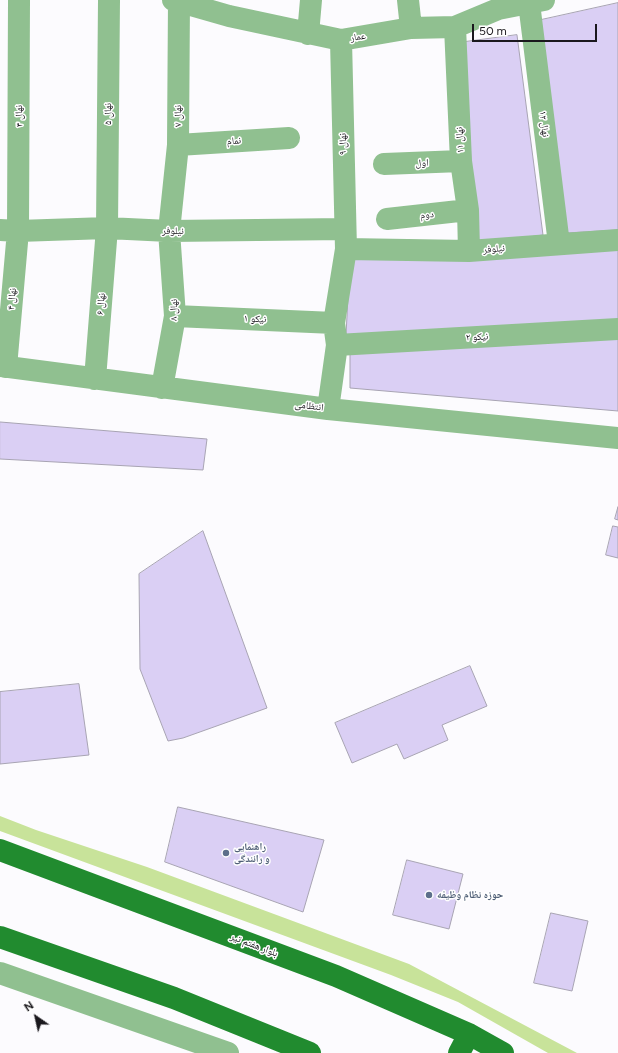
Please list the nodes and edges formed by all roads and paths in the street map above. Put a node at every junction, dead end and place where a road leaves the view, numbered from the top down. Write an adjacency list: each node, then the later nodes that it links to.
1 (19, 0): 20 (street, نهال ۳)
2 (109, 0): 19 (street, نهال ۵)
3 (177, 0): 8 (street, عمار); 14 (street, نهال ۷)
4 (311, 0): 11 (street)
5 (408, 0): 10 (street)
6 (536, 1): 7 (street, عمار); 24 (street, نهال ۱۲)
7 (497, 5): 9 (street, عمار)
8 (230, 8): 11 (street, عمار)
9 (455, 27): 10 (street, عمار); 15 (street, نهال ۱۱)
10 (410, 28): 12 (street, عمار)
11 (308, 34): 12 (street, عمار)
12 (341, 40): 22 (street, نهال ۹)
13 (289, 138): 14 (street, نمام)
14 (178, 145): 21 (street, نهال ۷)
15 (460, 161): 16 (street, اول); 17 (street, نهال ۱۱)
16 (384, 164)
17 (468, 210): 18 (street, دوم); 25 (street, نهال ۱۱)
18 (387, 219)
19 (107, 228): 20 (street, نیلوفر); 21 (street, نیلوفر); 31 (street, نهال ۶)
20 (9, 230): 30 (street, نهال ۴)
21 (169, 231): 22 (street, نیلوفر); 26 (street, نهال ۸)
22 (346, 239): 25 (street, نیلوفر); 27 (street, نهال ۹)
23 (618, 240): 24 (street, نیلوفر)
24 (559, 244): 25 (street, نیلوفر)
25 (469, 251)
26 (175, 316): 27 (street, نیکو ۱); 32 (street, نهال ۸)
27 (334, 323): 29 (street, نهال ۹)
28 (618, 329): 29 (street, نیکو ۲)
29 (337, 345): 33 (street, نهال ۹)
30 (3, 367): 31 (street, انتظامی)
31 (95, 379): 32 (street, انتظامی)
32 (162, 388): 33 (street, انتظامی)
33 (328, 409): 34 (street, انتظامی)
34 (618, 438)
35 (0, 850): 38 (main road, بلوار هفتم تیر)
36 (0, 937): 40 (main road)
37 (0, 973): 39 (street)
38 (469, 1034): 41 (main road); 42 (main road, بلوار هفتم تیر)
39 (228, 1053)
40 (310, 1053)
41 (459, 1053)
42 (503, 1053)

